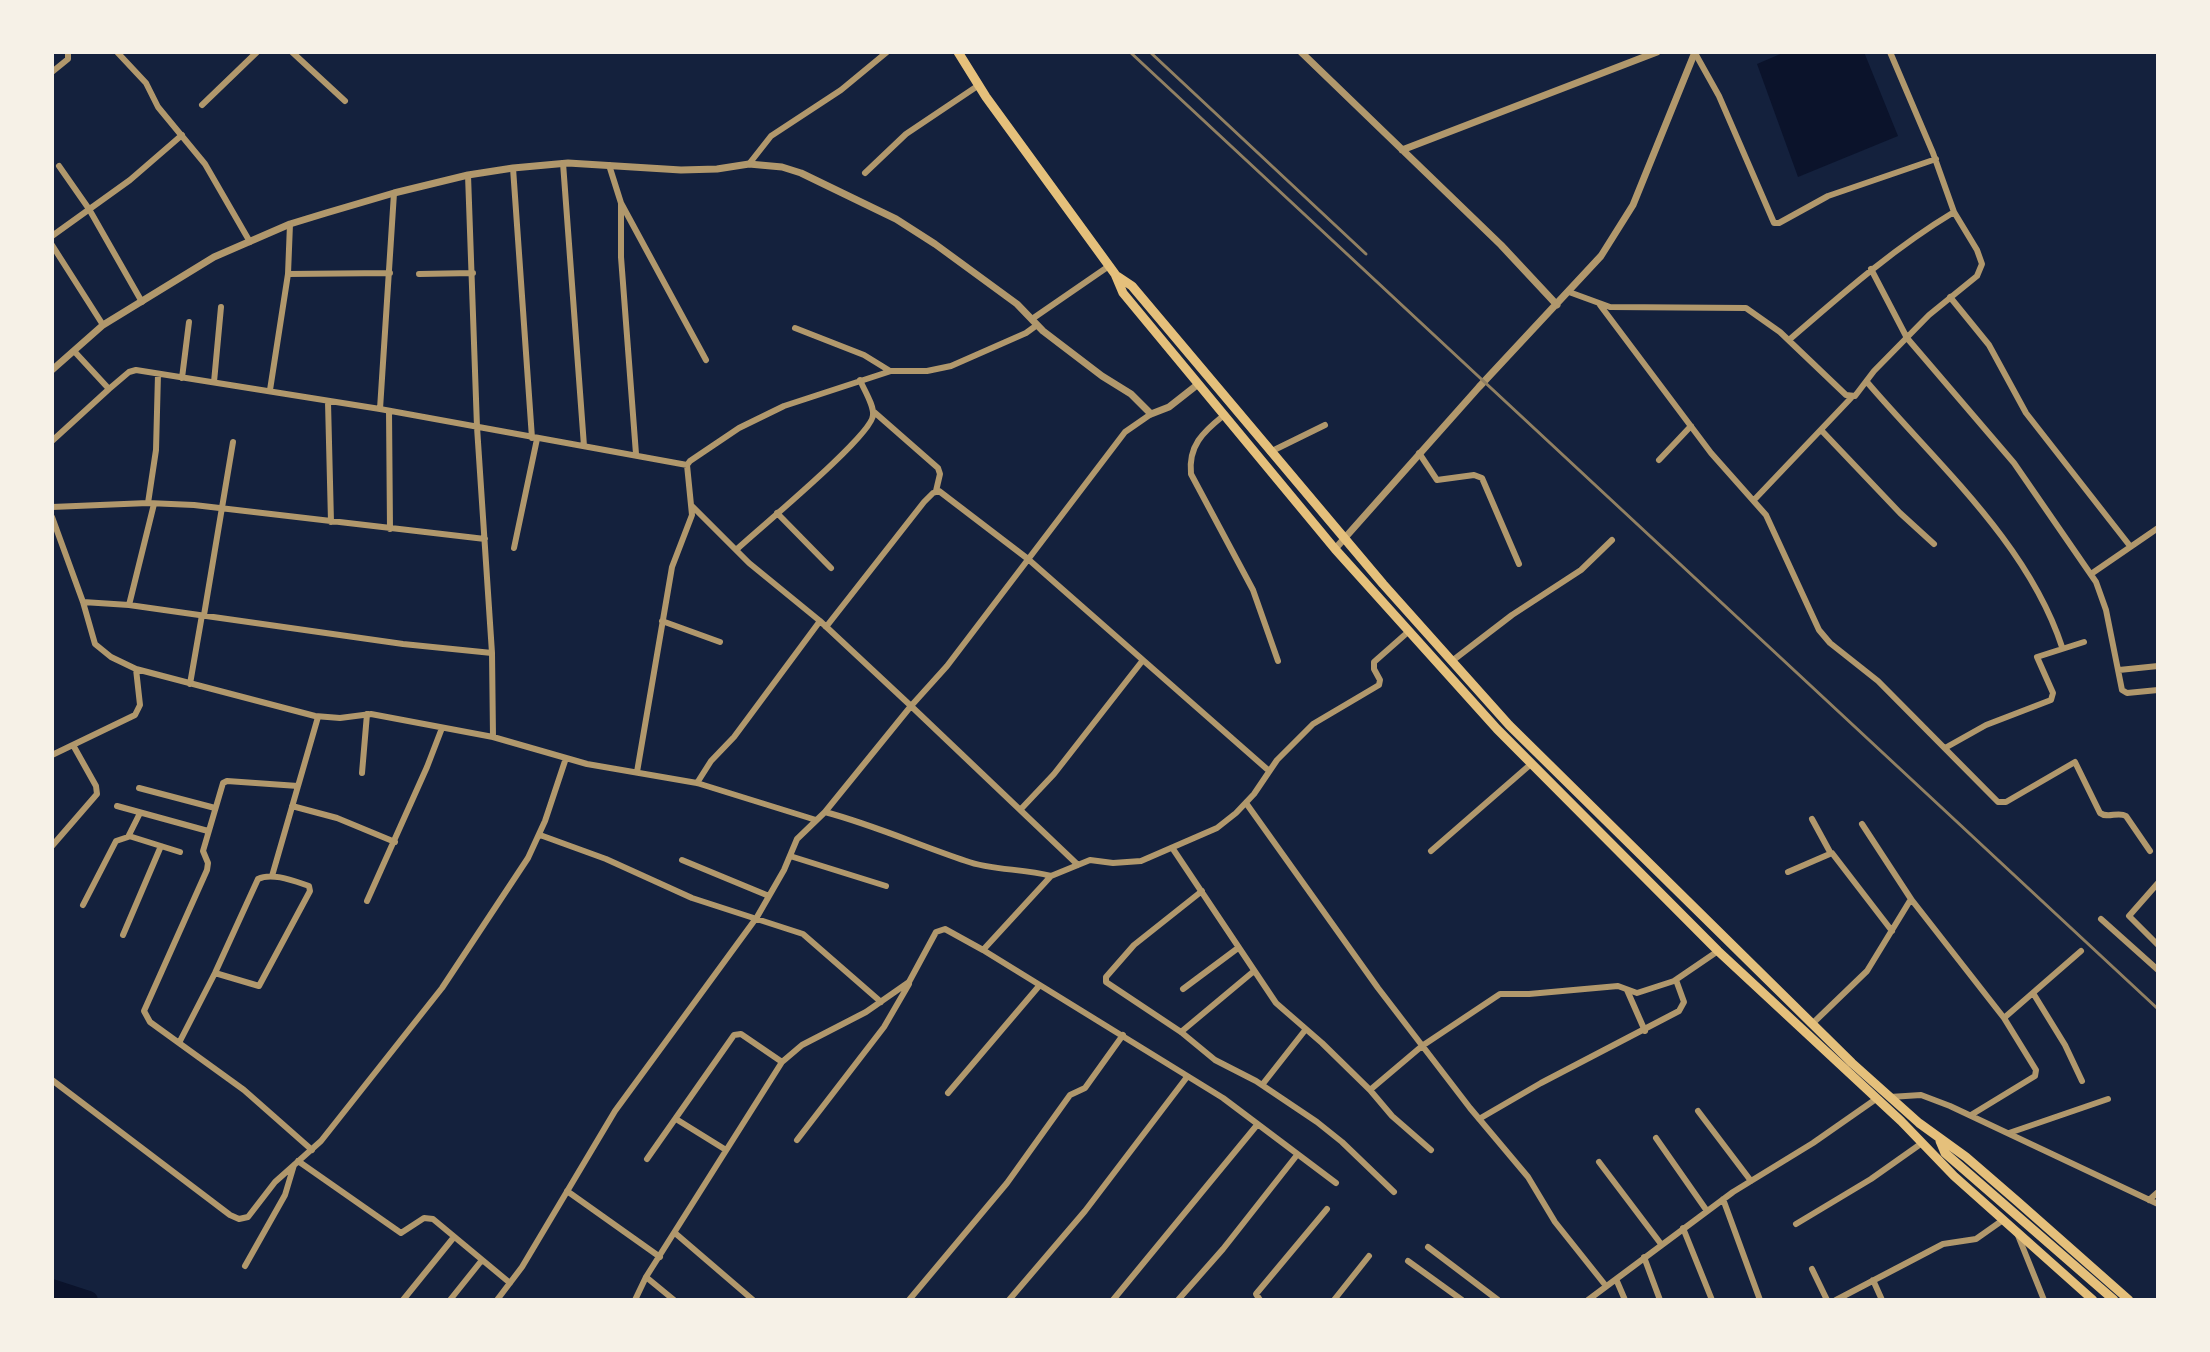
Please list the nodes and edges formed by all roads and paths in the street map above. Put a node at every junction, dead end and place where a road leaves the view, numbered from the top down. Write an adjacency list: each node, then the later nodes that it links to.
1 (68, 52): 13 (street)
2 (257, 52): 16 (street)
3 (292, 52): 15 (street)
4 (887, 52): 21 (street)
5 (958, 52): 14 (main road)
6 (1301, 52): 18 (street)
7 (1626, 52): 12 (street)
8 (1657, 52): 12 (street)
9 (1695, 52): 19 (street); 41 (street)
10 (1890, 52): 19 (street)
11 (122, 53): 17 (street)
12 (1631, 61): 18 (street)
13 (52, 72)
14 (979, 85): 25 (street); 36 (main road)
15 (345, 101)
16 (202, 105)
17 (182, 135): 29 (street); 33 (street)
18 (1402, 150): 44 (street)
19 (1936, 159): 30 (street)
20 (563, 163): 22 (street); 24 (street); 79 (street)
21 (749, 164): 22 (street); 48 (street)
22 (609, 165): 28 (street)
23 (59, 166): 29 (street)
24 (513, 168): 26 (street); 76 (street)
25 (865, 173)
26 (468, 175): 27 (street); 38 (street)
27 (394, 193): 31 (street); 37 (street)
28 (621, 203): 54 (street); 82 (street)
29 (89, 209): 32 (street); 43 (street)
30 (1954, 212): 35 (street); 42 (street)
31 (290, 224): 33 (street); 39 (street)
32 (52, 236)
33 (250, 242): 43 (street)
34 (52, 245): 49 (street)
35 (1871, 269): 51 (street); 52 (street)
36 (1112, 270): 48 (street); 62 (main road); 80 (main road)
37 (390, 273): 39 (street); 67 (street)
38 (473, 273): 40 (street); 74 (street)
39 (288, 274): 64 (street)
40 (419, 274)
41 (1569, 292): 44 (street); 45 (street)
42 (1950, 297): 51 (street); 100 (street)
43 (142, 302): 49 (street)
44 (1557, 305): 81 (street)
45 (1600, 305): 52 (street); 73 (street)
46 (221, 307): 60 (street)
47 (189, 322): 58 (street)
48 (1035, 322): 56 (street); 70 (street)
49 (103, 325): 53 (street)
50 (795, 328): 56 (street)
51 (1907, 338): 61 (street); 107 (street)
52 (1789, 340): 65 (street)
53 (74, 351): 55 (street); 63 (street)
54 (706, 360)
55 (52, 370)
56 (891, 371): 59 (street)
57 (158, 374): 58 (street); 63 (street); 87 (street)
58 (182, 378): 60 (street)
59 (860, 380): 69 (street); 84 (street)
60 (214, 382): 64 (street)
61 (1867, 382): 65 (street); 116 (street)
62 (1197, 385): 70 (street); 71 (main road)
63 (109, 389): 77 (street)
64 (270, 390): 66 (street)
65 (1851, 398): 75 (street)
66 (328, 402): 67 (street); 93 (street)
67 (380, 409): 68 (street)
68 (389, 411): 74 (street); 95 (street)
69 (873, 411): 85 (street); 91 (street)
70 (1151, 414): 104 (street)
71 (1223, 416): 102 (main road); 119 (street)
72 (1325, 425): 80 (street)
73 (1691, 426): 83 (street); 86 (street)
74 (477, 427): 76 (street); 97 (street)
75 (1822, 431): 86 (street); 99 (street)
76 (534, 438): 79 (street); 101 (street)
77 (52, 441)
78 (233, 442): 90 (street)
79 (584, 446): 82 (street)
80 (1270, 452): 96 (main road)
81 (1419, 453): 96 (street); 105 (street)
82 (636, 454): 84 (street)
83 (1659, 460)
84 (687, 465): 89 (street)
85 (936, 491): 104 (street); 112 (street)
86 (1754, 500): 132 (street)
87 (151, 504): 88 (street); 90 (street); 109 (street)
88 (52, 507)
89 (693, 507): 103 (street); 111 (street)
90 (223, 508): 93 (street); 110 (street)
91 (777, 513): 103 (street); 106 (street)
92 (52, 517): 108 (street)
93 (331, 522): 95 (street)
94 (2158, 528): 100 (street)
95 (390, 529): 97 (street)
96 (1345, 537): 102 (street); 120 (main road)
97 (485, 539): 117 (street)
98 (1612, 540): 120 (street)
99 (1934, 544)
100 (2130, 546): 107 (street)
101 (514, 548)
102 (1335, 549): 113 (main road)
103 (736, 550): 112 (street)
104 (1028, 559): 118 (street); 126 (street)
105 (1519, 564)
106 (831, 568)
107 (2091, 574): 123 (street)
108 (83, 602): 109 (street); 122 (street)
109 (129, 605): 110 (street)
110 (203, 615): 117 (street); 124 (street)
111 (662, 621): 114 (street); 137 (street)
112 (823, 624): 126 (street); 139 (street)
113 (1408, 632): 135 (main road); 136 (street)
114 (720, 642)
115 (2084, 642): 116 (street)
116 (2062, 647): 132 (street)
117 (492, 653): 130 (street)
118 (1143, 660): 136 (street); 146 (street)
119 (1278, 661)
120 (1452, 661): 196 (main road)
121 (2158, 666): 123 (street)
122 (136, 669): 124 (street); 131 (street)
123 (2119, 670): 125 (street)
124 (190, 684): 128 (street)
125 (2158, 690)
126 (911, 706): 146 (street); 147 (street)
127 (367, 714): 128 (street); 129 (street); 138 (street)
128 (318, 717): 140 (street)
129 (442, 728): 130 (street); 155 (street)
130 (493, 737): 134 (street)
131 (73, 745): 133 (street); 156 (street)
132 (1945, 748): 160 (street)
133 (52, 755)
134 (566, 758): 137 (street); 153 (street)
135 (1531, 764): 159 (street); 183 (main road)
136 (1268, 770): 142 (street)
137 (637, 772): 139 (street)
138 (362, 773)
139 (697, 783): 150 (street)
140 (298, 786): 144 (street); 145 (street)
141 (139, 788): 145 (street)
142 (1246, 803): 158 (street); 202 (street)
143 (117, 806): 148 (street)
144 (292, 806): 155 (street); 167 (street)
145 (215, 808): 152 (street)
146 (1021, 809): 165 (street)
147 (825, 812): 150 (street); 168 (street)
148 (140, 813): 152 (street); 154 (street)
149 (1812, 819): 162 (street)
150 (816, 820): 163 (street)
151 (1862, 824): 173 (street)
152 (208, 831): 201 (street)
153 (540, 835): 176 (street); 223 (street)
154 (129, 836): 157 (street); 175 (street)
155 (395, 842): 174 (street)
156 (52, 846)
157 (161, 846): 161 (street); 179 (street)
158 (1173, 849): 165 (street); 171 (street)
159 (1431, 851)
160 (2150, 851)
161 (180, 852)
162 (1830, 852): 166 (street); 178 (street)
163 (790, 856): 170 (street); 172 (street)
164 (682, 860): 172 (street)
165 (1078, 865): 168 (street)
166 (1788, 872)
167 (272, 876): 187 (street); 187 (street)
168 (1051, 876): 182 (street)
169 (2158, 883): 180 (street)
170 (886, 886)
171 (1202, 891): 181 (street); 199 (street)
172 (769, 896): 176 (street)
173 (1911, 899): 178 (street); 195 (street)
174 (367, 901)
175 (83, 905)
176 (757, 917): 194 (street); 233 (street)
177 (2101, 919): 185 (street)
178 (1892, 931): 196 (street)
179 (123, 935)
180 (2158, 945)
181 (1238, 948): 186 (street); 191 (street)
182 (983, 950): 189 (street); 190 (street)
183 (1718, 951): 188 (street); 211 (main road)
184 (2081, 951): 193 (street)
185 (2158, 970)
186 (1254, 971): 197 (street); 199 (street)
187 (215, 973): 201 (street)
188 (1676, 980): 192 (street); 198 (street)
189 (909, 982): 194 (street); 221 (street)
190 (1039, 986): 200 (street); 209 (street)
191 (1183, 989)
192 (1626, 989): 198 (street); 202 (street)
193 (2033, 993): 195 (street); 206 (street)
194 (881, 1002): 203 (street)
195 (2004, 1018): 214 (street)
196 (1812, 1024): 210 (main road)
197 (1306, 1029): 207 (street); 208 (street)
198 (1645, 1031): 216 (street)
199 (1181, 1032): 207 (street)
200 (1123, 1035): 204 (street); 267 (street)
201 (179, 1043): 223 (street)
202 (1422, 1046): 208 (street); 216 (street)
203 (782, 1062): 215 (street); 224 (street)
204 (1187, 1077): 217 (street); 268 (street)
205 (52, 1080): 230 (street)
206 (2082, 1081)
207 (1262, 1085): 234 (street)
208 (1370, 1090): 225 (street)
209 (948, 1093)
210 (1890, 1097): 214 (street); 219 (main road)
211 (1876, 1099): 222 (main road); 231 (street)
212 (2108, 1099): 218 (street)
213 (1698, 1111): 231 (street)
214 (1971, 1115): 218 (street)
215 (676, 1119): 224 (street); 228 (street)
216 (1479, 1119): 260 (street)
217 (1257, 1125): 227 (street); 269 (street)
218 (2009, 1133): 237 (street)
219 (1939, 1137): 226 (main road); 286 (main road)
220 (1656, 1138): 240 (street)
221 (797, 1140)
222 (1926, 1147): 226 (main road); 241 (main road); 242 (street)
223 (312, 1150): 230 (street)
224 (726, 1150): 245 (street)
225 (1431, 1150)
226 (1945, 1153): 285 (main road)
227 (1297, 1155): 232 (street); 270 (street)
228 (647, 1159)
229 (1599, 1162): 247 (street)
230 (296, 1163): 246 (street); 254 (street)
231 (1751, 1181): 236 (street)
232 (1336, 1183)
233 (567, 1191): 250 (street); 259 (street)
234 (1394, 1192)
235 (2158, 1192): 237 (street)
236 (1723, 1199): 240 (street); 279 (street)
237 (2149, 1200): 238 (street)
238 (2158, 1204)
239 (1327, 1209): 271 (street)
240 (1707, 1211): 243 (street)
241 (2003, 1220): 244 (main road); 258 (street)
242 (1796, 1224)
243 (1683, 1228): 247 (street); 278 (street)
244 (2016, 1232): 283 (street); 284 (main road)
245 (675, 1233): 250 (street); 266 (street)
246 (454, 1237): 252 (street); 261 (street)
247 (1661, 1244): 251 (street)
248 (1428, 1247): 274 (street)
249 (1369, 1256): 272 (street)
250 (660, 1257): 256 (street)
251 (1644, 1257): 257 (street); 277 (street)
252 (482, 1260): 259 (street); 262 (street)
253 (1408, 1261): 273 (street)
254 (245, 1266)
255 (1812, 1269): 280 (street)
256 (646, 1277): 264 (street); 265 (street)
257 (1616, 1279): 260 (street); 276 (street)
258 (1873, 1280): 281 (street); 282 (street)
259 (510, 1283): 263 (street)
260 (1606, 1286): 275 (street)
261 (403, 1300)
262 (450, 1300)
263 (497, 1300)
264 (635, 1300)
265 (674, 1300)
266 (753, 1300)
267 (909, 1300)
268 (1009, 1300)
269 (1113, 1300)
270 (1178, 1300)
271 (1260, 1300)
272 (1334, 1300)
273 (1462, 1300)
274 (1498, 1300)
275 (1588, 1300)
276 (1625, 1300)
277 (1660, 1300)
278 (1712, 1300)
279 (1760, 1300)
280 (1827, 1300)
281 (1836, 1300)
282 (1882, 1300)
283 (2044, 1300)
284 (2093, 1300)
285 (2114, 1300)
286 (2129, 1300)

